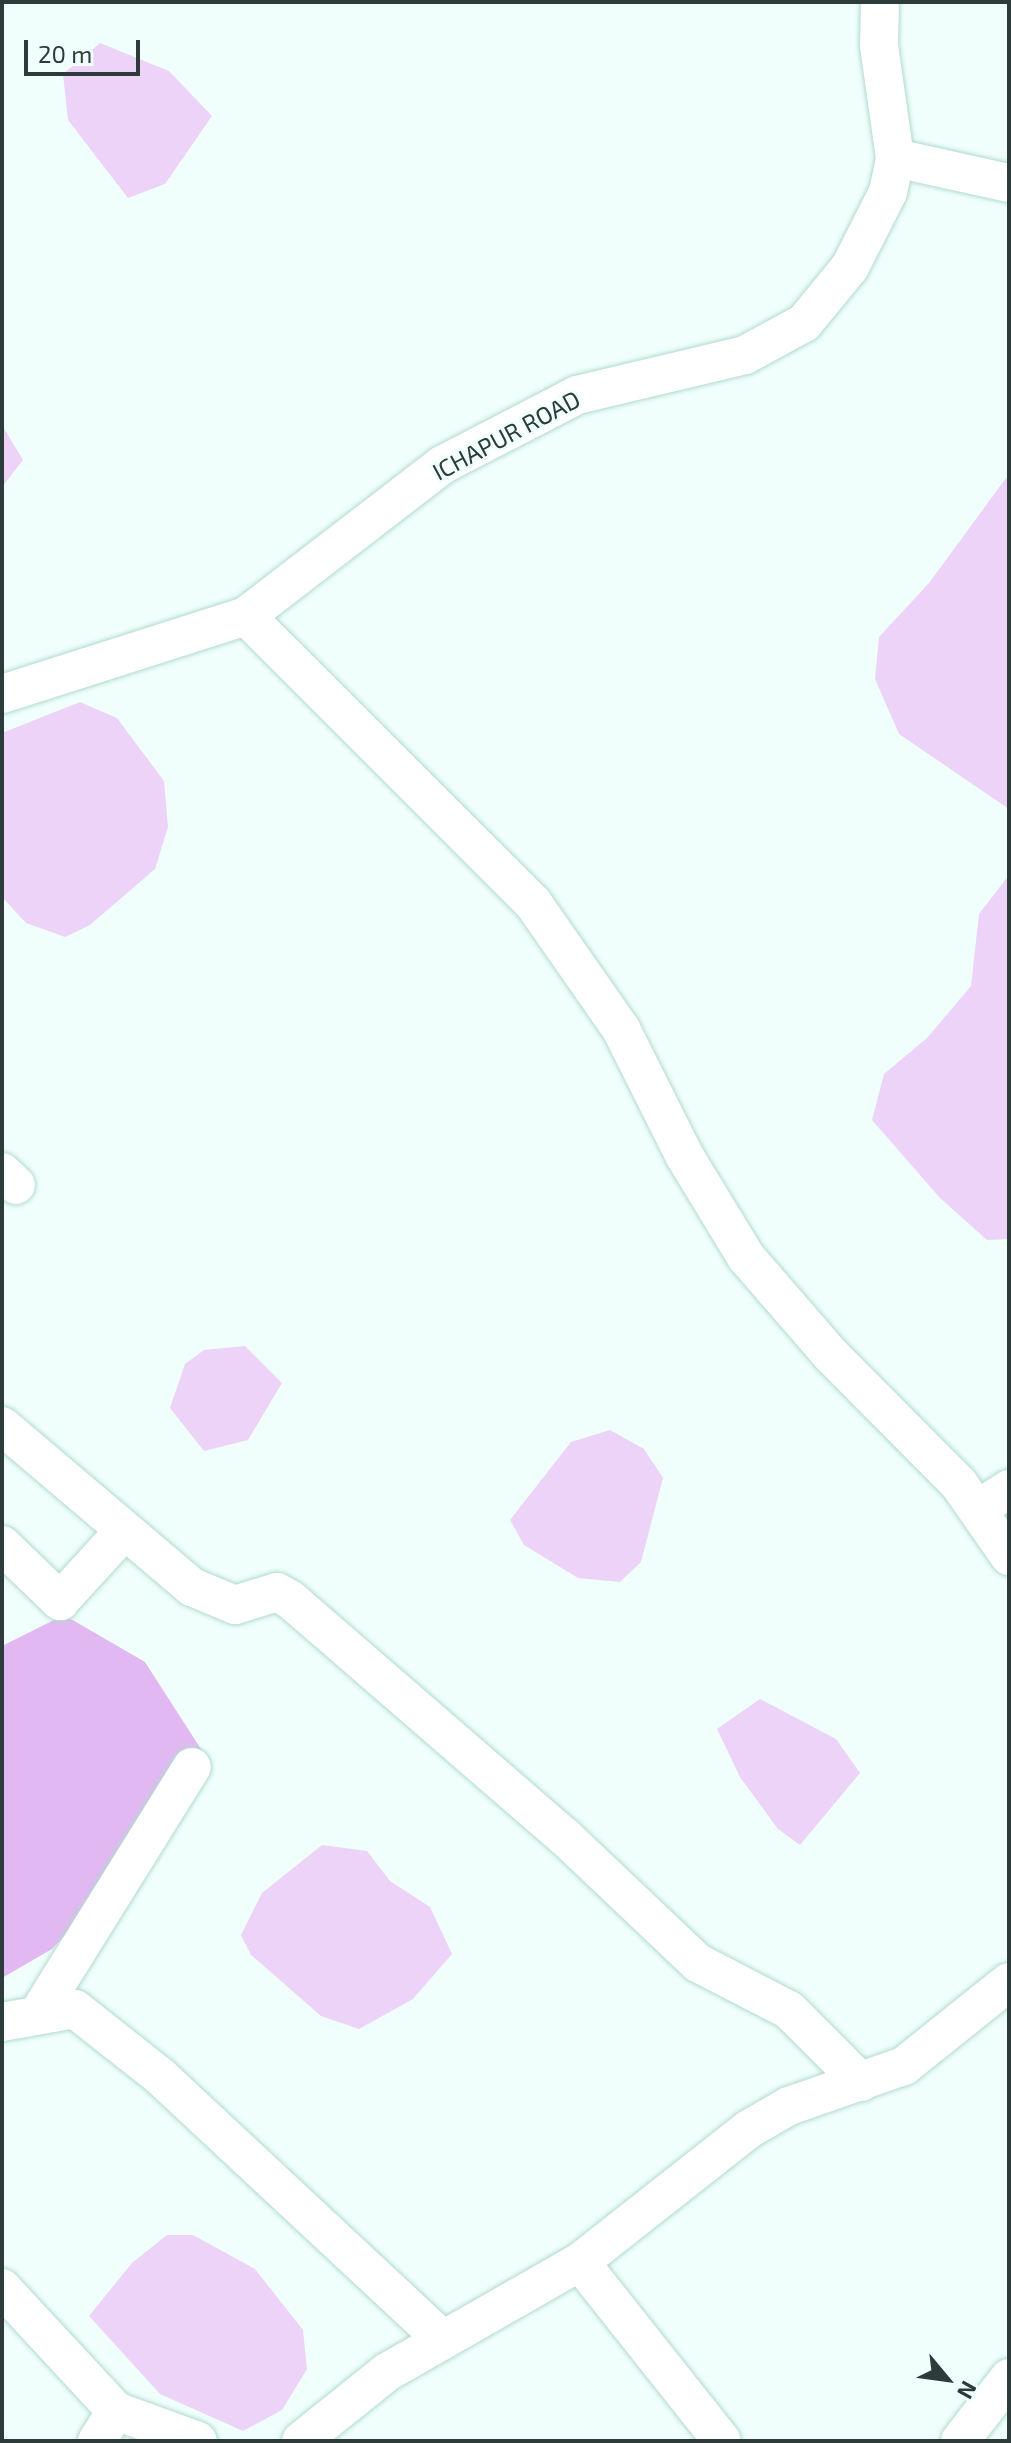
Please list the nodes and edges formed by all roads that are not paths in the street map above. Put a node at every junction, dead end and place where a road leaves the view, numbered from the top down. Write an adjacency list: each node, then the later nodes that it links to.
1 (880, 2): 2 (street, ICHAPUR ROAD)
2 (895, 158): 3 (street); 4 (street, ICHAPUR ROAD)
3 (1009, 183)
4 (246, 616): 5 (street, ICHAPUR ROAD); 7 (street)
5 (2, 694)
6 (2, 1426): 8 (street)
7 (993, 1499): 10 (street)
8 (124, 1531): 9 (street); 15 (street)
9 (2, 1545)
10 (1009, 1556)
11 (192, 1767): 13 (street)
12 (1009, 1982): 15 (street)
13 (38, 2014): 14 (street); 18 (street)
14 (2, 2022)
15 (861, 2082): 16 (street)
16 (580, 2262): 18 (street); 23 (street)
17 (2, 2288): 20 (street)
18 (443, 2340): 22 (street)
19 (1009, 2378): 24 (street)
20 (107, 2426): 21 (street)
21 (198, 2441)
22 (301, 2441)
23 (722, 2441)
24 (960, 2441)

